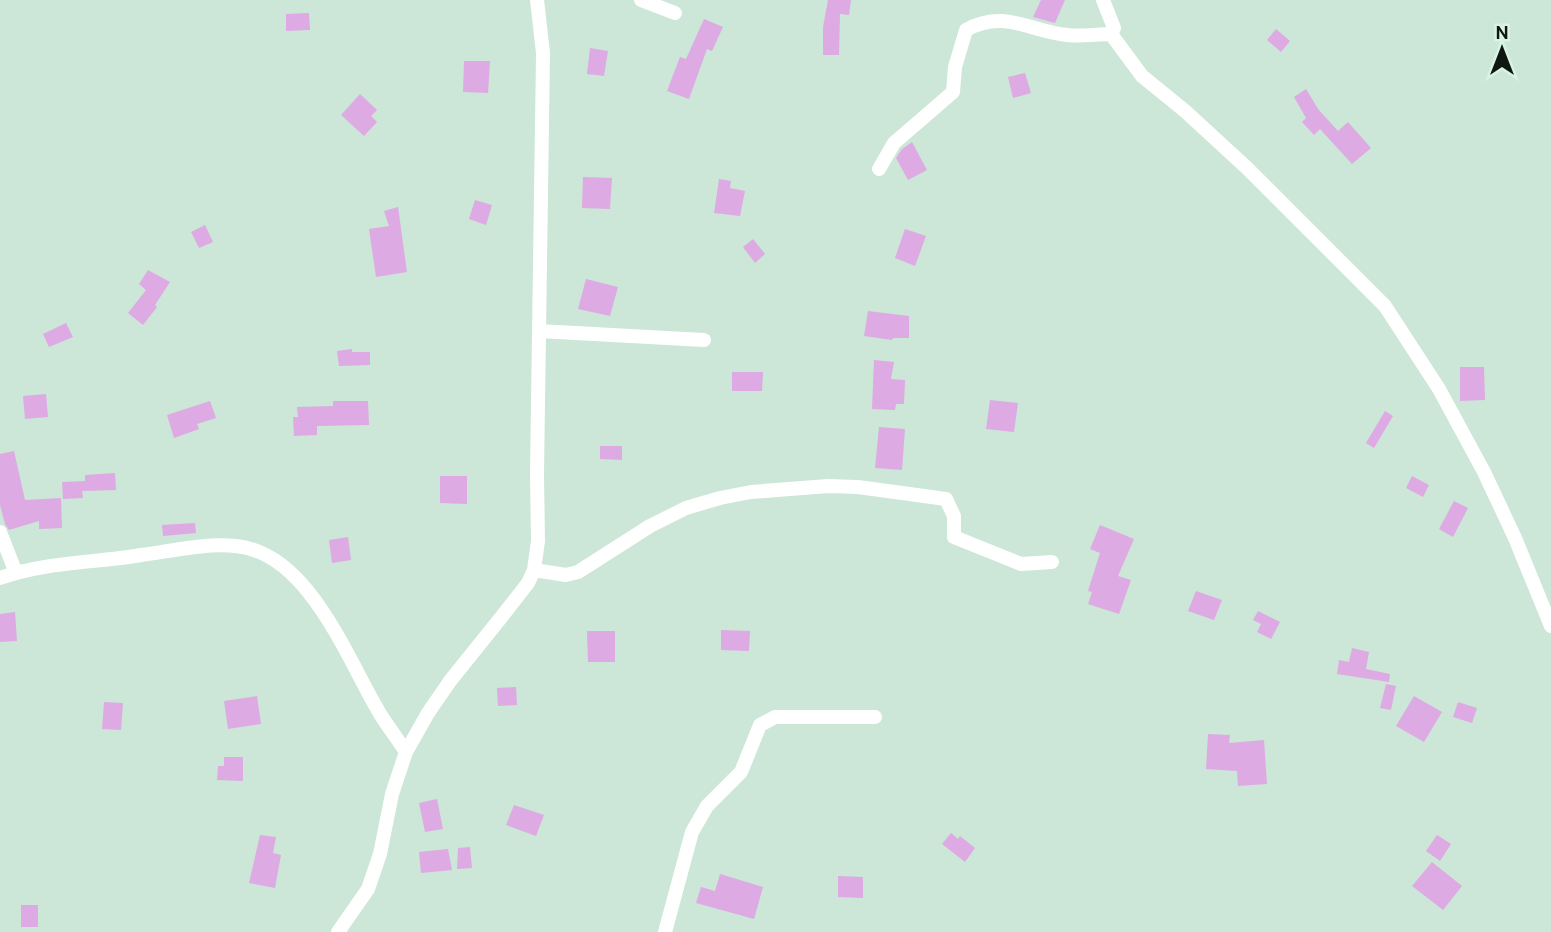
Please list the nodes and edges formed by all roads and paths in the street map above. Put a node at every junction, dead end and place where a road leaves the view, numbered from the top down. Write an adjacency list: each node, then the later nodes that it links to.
1 (537, 0): 7 (street)
2 (642, 0): 4 (street)
3 (1103, 0): 5 (street)
4 (675, 13)
5 (1111, 34): 6 (street); 14 (street)
6 (879, 169)
7 (539, 331): 8 (street); 11 (street)
8 (704, 340)
9 (0, 532): 12 (street)
10 (1052, 562): 11 (street)
11 (534, 570): 16 (street)
12 (16, 573): 13 (street); 16 (street)
13 (0, 578)
14 (1550, 621)
15 (875, 717): 18 (street)
16 (406, 752): 17 (street)
17 (338, 932)
18 (665, 932)

